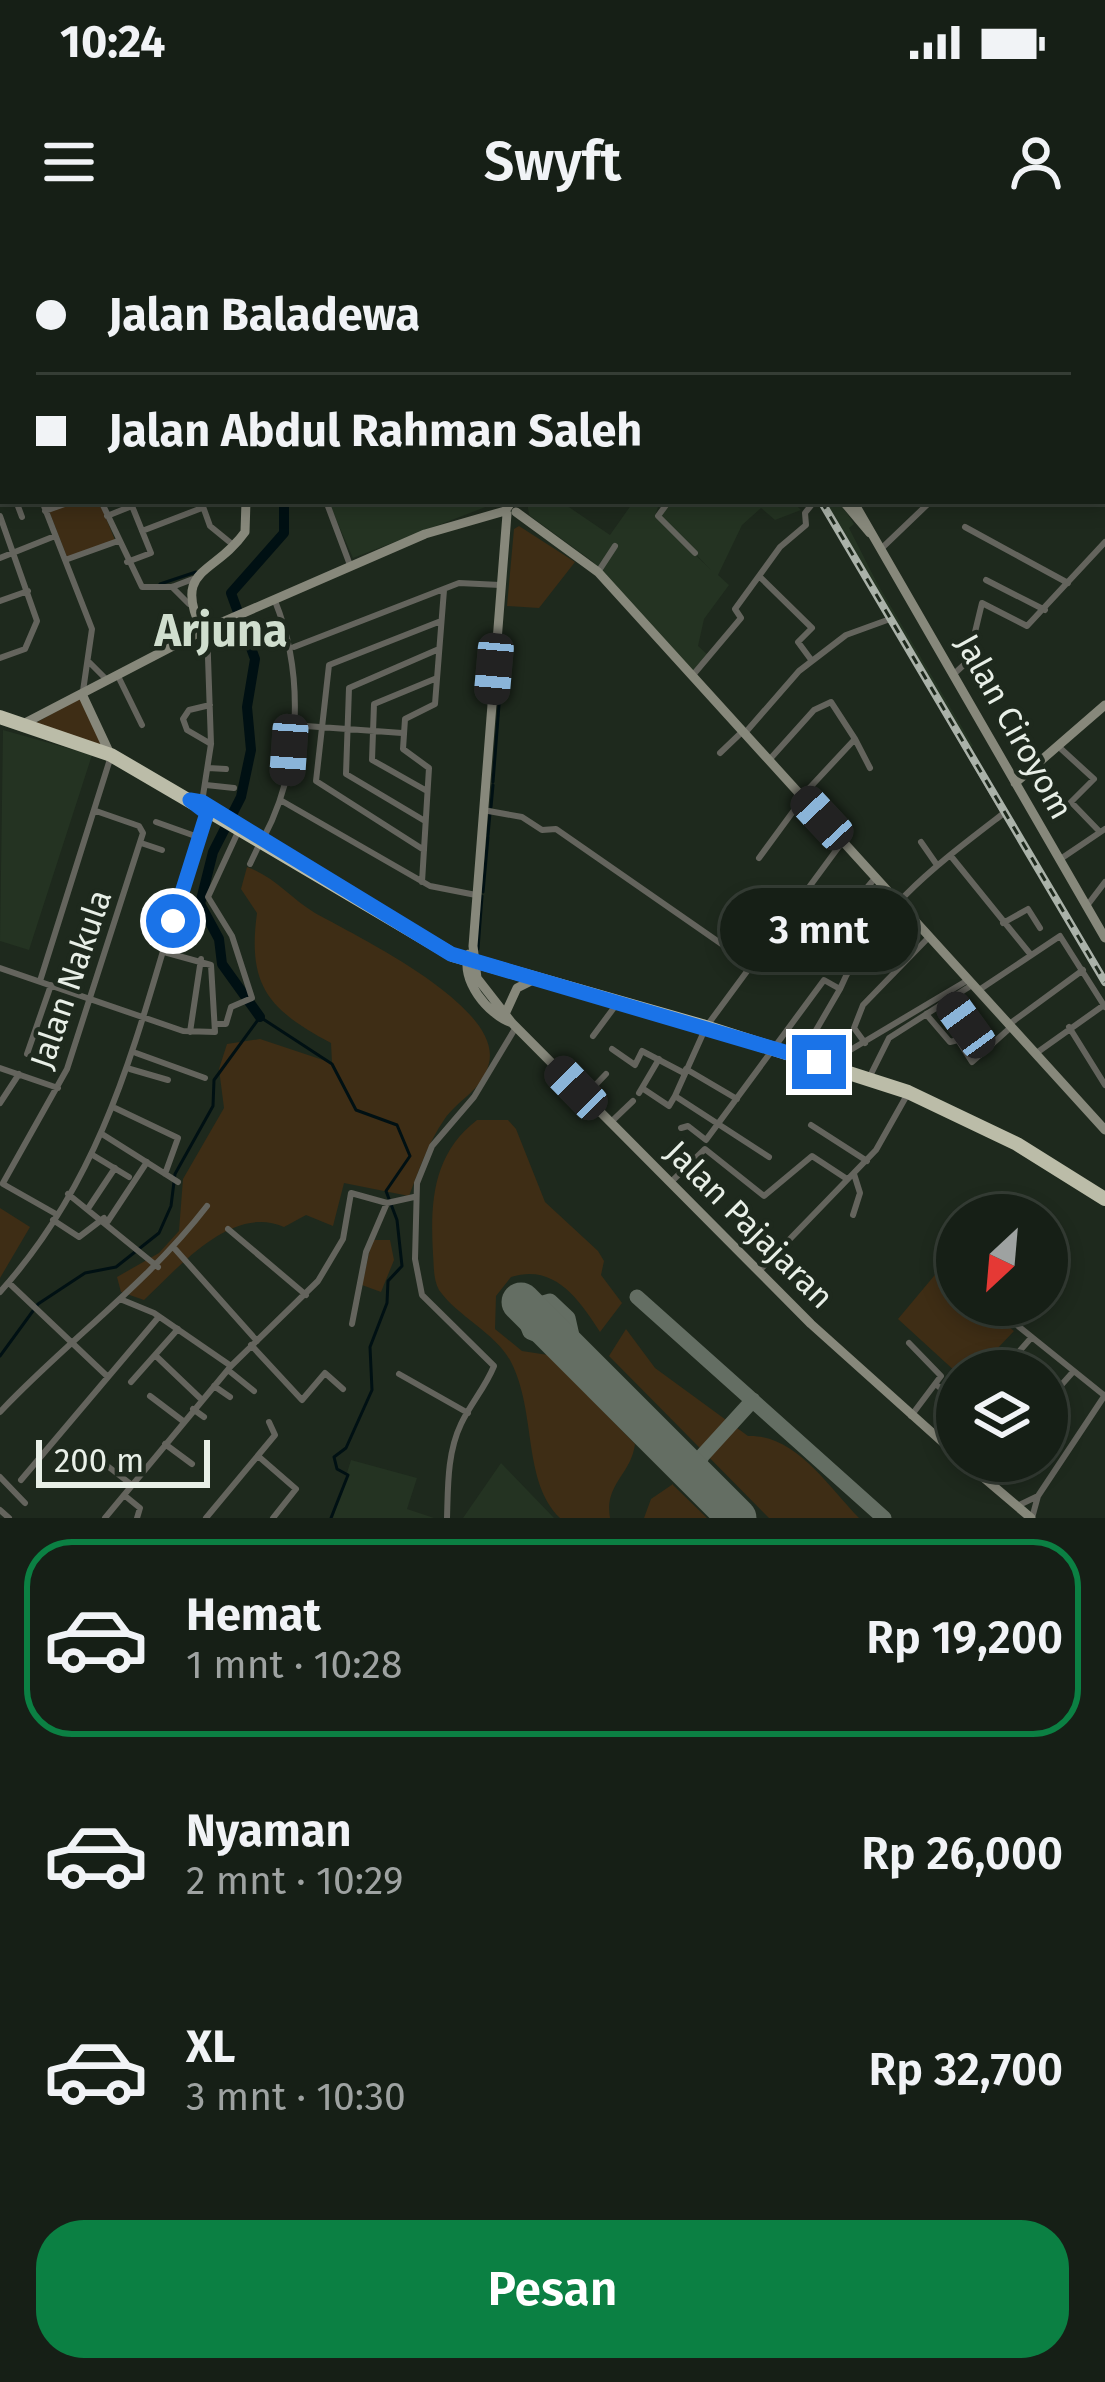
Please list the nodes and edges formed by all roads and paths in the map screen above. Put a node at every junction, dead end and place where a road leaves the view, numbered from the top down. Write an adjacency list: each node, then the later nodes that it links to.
1 (17, 504): 19 (street)
2 (43, 504): 16 (street)
3 (65, 504): 16 (street)
4 (102, 504): 18 (street)
5 (129, 504): 18 (street)
6 (131, 504): 22 (street)
7 (201, 504): 22 (street); 27 (street)
8 (246, 504): 27 (main road)
9 (327, 504): 34 (street)
10 (667, 504): 30 (street)
11 (813, 504): 36 (street)
12 (846, 504): 20 (main road, Jalan Ciroyom)
13 (854, 504): 20 (main road, Jalan Ciroyom)
14 (928, 504): 26 (street)
15 (512, 508): 34 (main road); 35 (main road); 40 (main road)
16 (46, 511): 23 (street)
17 (0, 516): 29 (street)
18 (107, 516): 24 (street)
19 (22, 517)
20 (860, 519): 26 (main road, Jalan Ciroyom)
21 (965, 527): 39 (street)
22 (142, 531): 33 (street)
23 (55, 536): 29 (street); 32 (street)
24 (118, 541): 32 (street); 33 (street)
25 (1105, 542): 39 (street)
26 (881, 544): 57 (main road, Jalan Ciroyom)
27 (236, 546): 37 (main road)
28 (615, 546): 35 (street)
29 (13, 553): 31 (street); 43 (street)
30 (695, 554)
31 (0, 558)
32 (64, 560): 56 (street)
33 (127, 562): 41 (street)
34 (351, 568): 44 (main road)
35 (598, 572): 58 (main road)
36 (759, 576): 55 (street); 58 (street)
37 (193, 579): 41 (street); 46 (main road)
38 (986, 580): 48 (street)
39 (1068, 583): 48 (street)
40 (500, 585): 42 (street); 90 (main road)
41 (172, 587): 46 (street)
42 (444, 590): 50 (street); 52 (street)
43 (28, 591): 45 (street); 54 (street)
44 (274, 601): 51 (main road); 52 (street)
45 (0, 602)
46 (189, 604): 51 (main road)
47 (882, 604): 49 (street)
48 (1045, 610): 57 (street)
49 (890, 619): 55 (street); 102 (street)
50 (441, 621): 53 (street); 68 (street)
51 (204, 630): 59 (main road); 62 (street)
52 (293, 648): 67 (street)
53 (440, 649): 60 (street); 69 (street)
54 (0, 658)
55 (812, 661): 71 (street)
56 (90, 663): 59 (street); 61 (street)
57 (954, 674): 82 (main road, Jalan Ciroyom)
58 (693, 675): 71 (main road)
59 (112, 677): 61 (main road); 66 (street)
60 (437, 678): 70 (street); 72 (street)
61 (82, 694): 65 (main road); 77 (main road)
62 (210, 705): 74 (street); 74 (street)
63 (1105, 705): 75 (main road)
64 (0, 717): 65 (highway, Jalan Pajajaran)
65 (23, 724): 77 (highway, Jalan Pajajaran)
66 (142, 725)
67 (291, 725): 68 (street); 87 (street)
68 (322, 727): 69 (street); 101 (street)
69 (346, 729): 70 (street); 91 (street)
70 (372, 731): 72 (street); 85 (street)
71 (744, 732): 76 (street); 78 (main road)
72 (402, 733): 85 (street)
73 (851, 743): 78 (street); 79 (street); 86 (street)
74 (211, 744): 80 (street)
75 (1060, 747): 82 (main road); 94 (street)
76 (720, 753)
77 (111, 755): 88 (highway, Jalan Pajajaran); 89 (street)
78 (769, 760): 86 (main road)
79 (870, 768)
80 (208, 769): 81 (street); 83 (street)
81 (226, 769)
82 (1015, 783): 104 (main road, Jalan Ciroyom)
83 (206, 785): 84 (street); 88 (street)
84 (234, 788)
85 (428, 791): 91 (street)
86 (803, 797): 96 (main road); 103 (street)
87 (282, 801): 97 (street); 108 (street)
88 (199, 805): 93 (highway, Jalan Pajajaran); 95 (street)
89 (96, 811): 99 (street); 127 (street)
90 (485, 812): 110 (main road); 119 (street)
91 (426, 821): 101 (street)
92 (155, 822): 95 (street)
93 (230, 825): 97 (highway, Jalan Pajajaran); 140 (street)
94 (1102, 831): 104 (street)
95 (198, 837): 120 (street)
96 (843, 841): 107 (main road); 117 (street)
97 (261, 842): 105 (street); 123 (highway, Jalan Pajajaran)
98 (921, 842): 106 (street)
99 (141, 843): 100 (street); 133 (street, Jalan Nakula)
100 (162, 850)
101 (424, 850): 108 (street)
102 (949, 855): 106 (street); 114 (street)
103 (759, 859)
104 (1059, 860): 113 (main road, Jalan Ciroyom)
105 (250, 864)
106 (937, 865): 111 (street)
107 (877, 877): 111 (main road); 112 (street)
108 (422, 881): 110 (street)
109 (1105, 882): 113 (street)
110 (476, 895): 123 (main road)
111 (899, 901): 116 (main road); 124 (street)
112 (853, 904)
113 (1086, 907): 118 (main road, Jalan Ciroyom)
114 (1003, 923): 115 (street); 121 (street)
115 (1040, 928)
116 (930, 936): 131 (main road); 146 (street)
117 (770, 938): 124 (street); 141 (street)
118 (1105, 938)
119 (723, 945)
120 (164, 952): 122 (street); 138 (street)
121 (1031, 955): 126 (street); 131 (street)
122 (201, 958): 140 (street); 144 (street)
123 (471, 960): 128 (highway); 130 (highway); 139 (main road, Jalan Pajajaran)
124 (850, 966): 132 (street)
125 (0, 968): 127 (street)
126 (1082, 970): 136 (street); 142 (street)
127 (40, 981): 129 (street)
128 (531, 981): 130 (highway); 139 (main road)
129 (51, 985): 133 (street); 151 (street)
130 (557, 985): 135 (highway)
131 (973, 985): 134 (street); 142 (main road); 146 (street)
132 (840, 989): 147 (street); 153 (street)
133 (93, 999): 138 (street); 165 (street, Jalan Nakula)
134 (948, 1000): 137 (street); 149 (street)
135 (618, 1002): 141 (highway); 145 (street)
136 (1104, 1006): 143 (street)
137 (926, 1014): 149 (street); 162 (street)
138 (146, 1016): 144 (street); 150 (street)
139 (511, 1021): 168 (main road, Jalan Pajajaran); 191 (street)
140 (217, 1024): 144 (street)
141 (706, 1027): 147 (highway); 158 (street)
142 (1009, 1027): 149 (street); 152 (main road)
143 (1069, 1028): 152 (street); 164 (street)
144 (190, 1032)
145 (593, 1036)
146 (865, 1042): 155 (street)
147 (770, 1048): 153 (highway); 169 (street)
148 (612, 1049): 154 (street)
149 (985, 1051)
150 (136, 1053): 157 (street); 161 (street)
151 (27, 1054)
152 (1035, 1054): 178 (main road)
153 (800, 1056): 155 (highway)
154 (659, 1059): 158 (street); 167 (street)
155 (834, 1066): 162 (highway)
156 (0, 1068): 159 (street)
157 (130, 1069): 163 (street); 172 (street)
158 (685, 1071): 167 (street); 169 (street)
159 (19, 1074): 165 (street); 171 (street)
160 (606, 1074): 168 (street)
161 (205, 1078)
162 (868, 1080): 166 (highway)
163 (168, 1081)
164 (1105, 1084)
165 (58, 1088): 188 (street, Jalan Nakula)
166 (908, 1092): 183 (street); 192 (highway)
167 (675, 1096): 176 (street)
168 (584, 1097): 173 (main road, Jalan Pajajaran)
169 (737, 1099): 176 (street)
170 (633, 1102): 175 (street)
171 (0, 1103)
172 (116, 1108): 180 (street); 184 (street)
173 (598, 1111): 174 (main road); 175 (main road, Jalan Pajajaran)
174 (589, 1121)
175 (610, 1123): 189 (main road, Jalan Pajajaran)
176 (717, 1125): 179 (street); 182 (street)
177 (811, 1125): 183 (street)
178 (1104, 1127)
179 (681, 1128)
180 (102, 1134): 181 (street); 184 (street)
181 (91, 1154): 185 (street); 190 (street)
182 (769, 1157)
183 (867, 1161): 186 (street)
184 (146, 1162): 198 (street)
185 (115, 1168): 187 (street); 195 (street)
186 (851, 1176): 189 (street); 196 (street); 202 (street)
187 (129, 1177)
188 (1, 1182): 197 (street)
189 (671, 1182): 202 (main road, Jalan Pajajaran)
190 (68, 1194): 195 (street); 197 (street)
191 (414, 1197): 193 (street); 234 (street)
192 (1105, 1199)
193 (390, 1203): 205 (street); 208 (street)
194 (207, 1206): 200 (street)
195 (89, 1208): 198 (street)
196 (854, 1215)
197 (54, 1217): 198 (street); 203 (street)
198 (106, 1220): 201 (street)
199 (228, 1229): 205 (street)
200 (175, 1249): 201 (street); 213 (street)
201 (158, 1267): 206 (street)
202 (760, 1270): 235 (main road, Jalan Pajajaran)
203 (9, 1283): 204 (street); 212 (street)
204 (0, 1292)
205 (306, 1295): 213 (street)
206 (120, 1299): 210 (street); 212 (street)
207 (157, 1319): 221 (street)
208 (352, 1324)
209 (1016, 1326): 211 (street)
210 (178, 1329): 216 (street); 217 (street)
211 (1030, 1338): 215 (street); 219 (street)
212 (68, 1341): 221 (street); 233 (street)
213 (254, 1343): 217 (street); 226 (street)
214 (909, 1343): 218 (street)
215 (1020, 1350)
216 (156, 1356): 223 (street); 231 (street)
217 (230, 1368): 224 (street); 227 (street)
218 (936, 1369)
219 (1072, 1373): 222 (street); 228 (street)
220 (399, 1374): 234 (street)
221 (108, 1377): 245 (street)
222 (1068, 1377)
223 (131, 1382)
224 (214, 1386): 230 (street); 231 (street)
225 (936, 1388): 235 (street)
226 (344, 1389)
227 (254, 1391)
228 (1105, 1395): 249 (street)
229 (150, 1396): 237 (street)
230 (230, 1397)
231 (202, 1400): 232 (street)
232 (193, 1409): 236 (street); 237 (street)
233 (0, 1412)
234 (468, 1413): 258 (street)
235 (911, 1416): 239 (main road, Jalan Pajajaran)
236 (204, 1417)
237 (183, 1421): 240 (street)
238 (269, 1422): 241 (street)
239 (936, 1437)
240 (165, 1444): 243 (street); 247 (street)
241 (258, 1456): 256 (street); 257 (street)
242 (101, 1461): 247 (street)
243 (192, 1464)
244 (0, 1477): 250 (street)
245 (21, 1480)
246 (989, 1482): 251 (main road)
247 (132, 1485): 248 (street)
248 (124, 1495): 254 (street); 255 (street)
249 (1038, 1496): 251 (street); 259 (street)
250 (25, 1503)
251 (1017, 1506): 259 (main road)
252 (0, 1510): 253 (street)
253 (9, 1518)
254 (105, 1518)
255 (137, 1518)
256 (206, 1518)
257 (273, 1518)
258 (447, 1518)
259 (1031, 1518)

